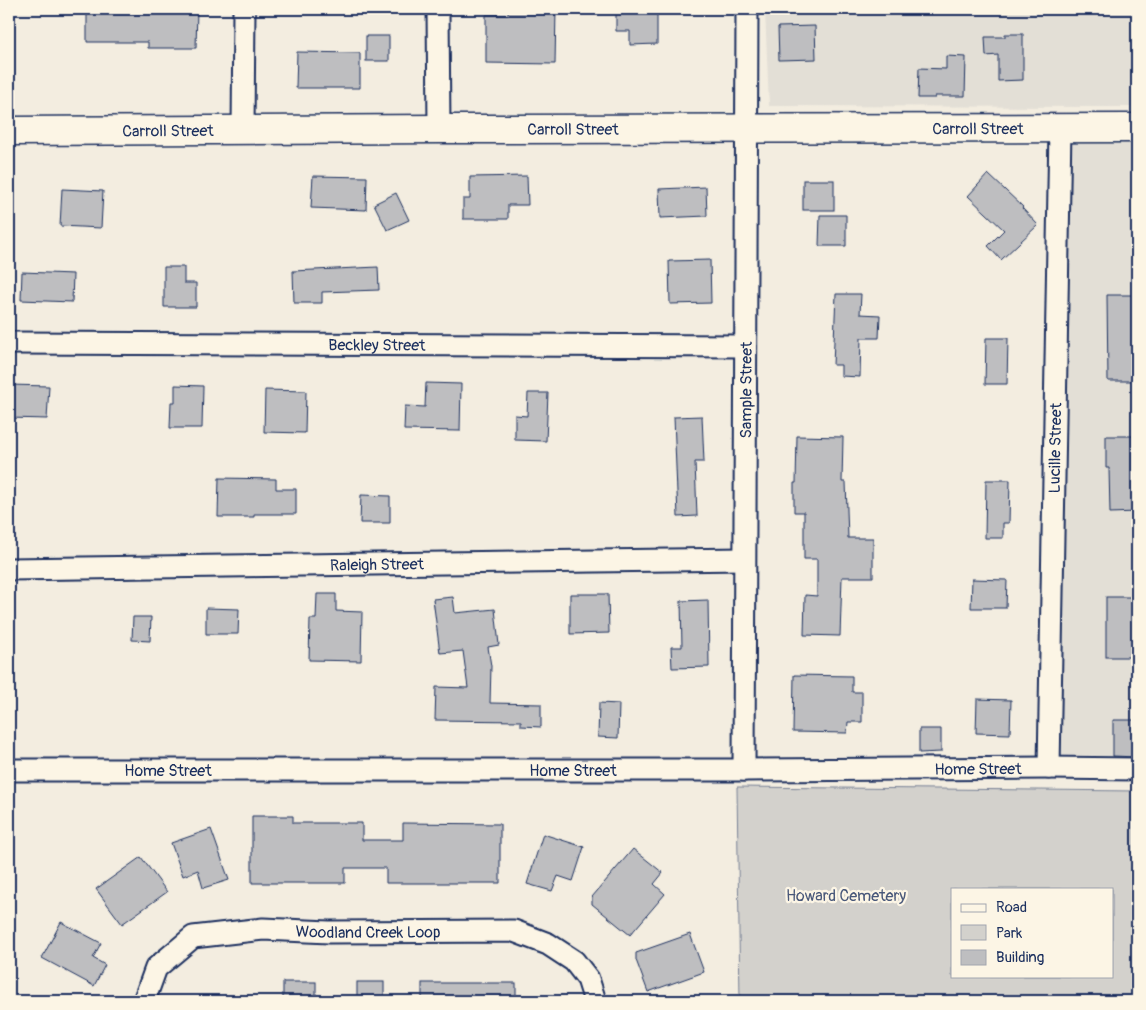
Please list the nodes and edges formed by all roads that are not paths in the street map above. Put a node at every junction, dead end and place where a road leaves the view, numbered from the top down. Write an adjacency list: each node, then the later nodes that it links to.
1 (244, 9): 8 (street)
2 (438, 9): 6 (street)
3 (747, 9): 7 (street, Sample Street)
4 (1060, 128): 5 (main road, Carroll Street); 7 (main road, Carroll Street); 14 (street, Lucille Street)
5 (1137, 128)
6 (439, 129): 7 (main road, Carroll Street); 8 (main road, Carroll Street)
7 (747, 129): 11 (street, Sample Street)
8 (244, 130): 9 (main road, Carroll Street)
9 (9, 131)
10 (9, 343): 11 (street, Beckley Street)
11 (745, 346): 12 (street, Sample Street)
12 (744, 559): 13 (street, Raleigh Street); 17 (street, Sample Street)
13 (9, 569)
14 (1049, 768): 15 (street, Home Street); 17 (street, Home Street)
15 (1137, 769)
16 (9, 770): 17 (street, Home Street)
17 (744, 770)
18 (144, 1001): 19 (street, Woodland Creek Loop)
19 (595, 1001)

